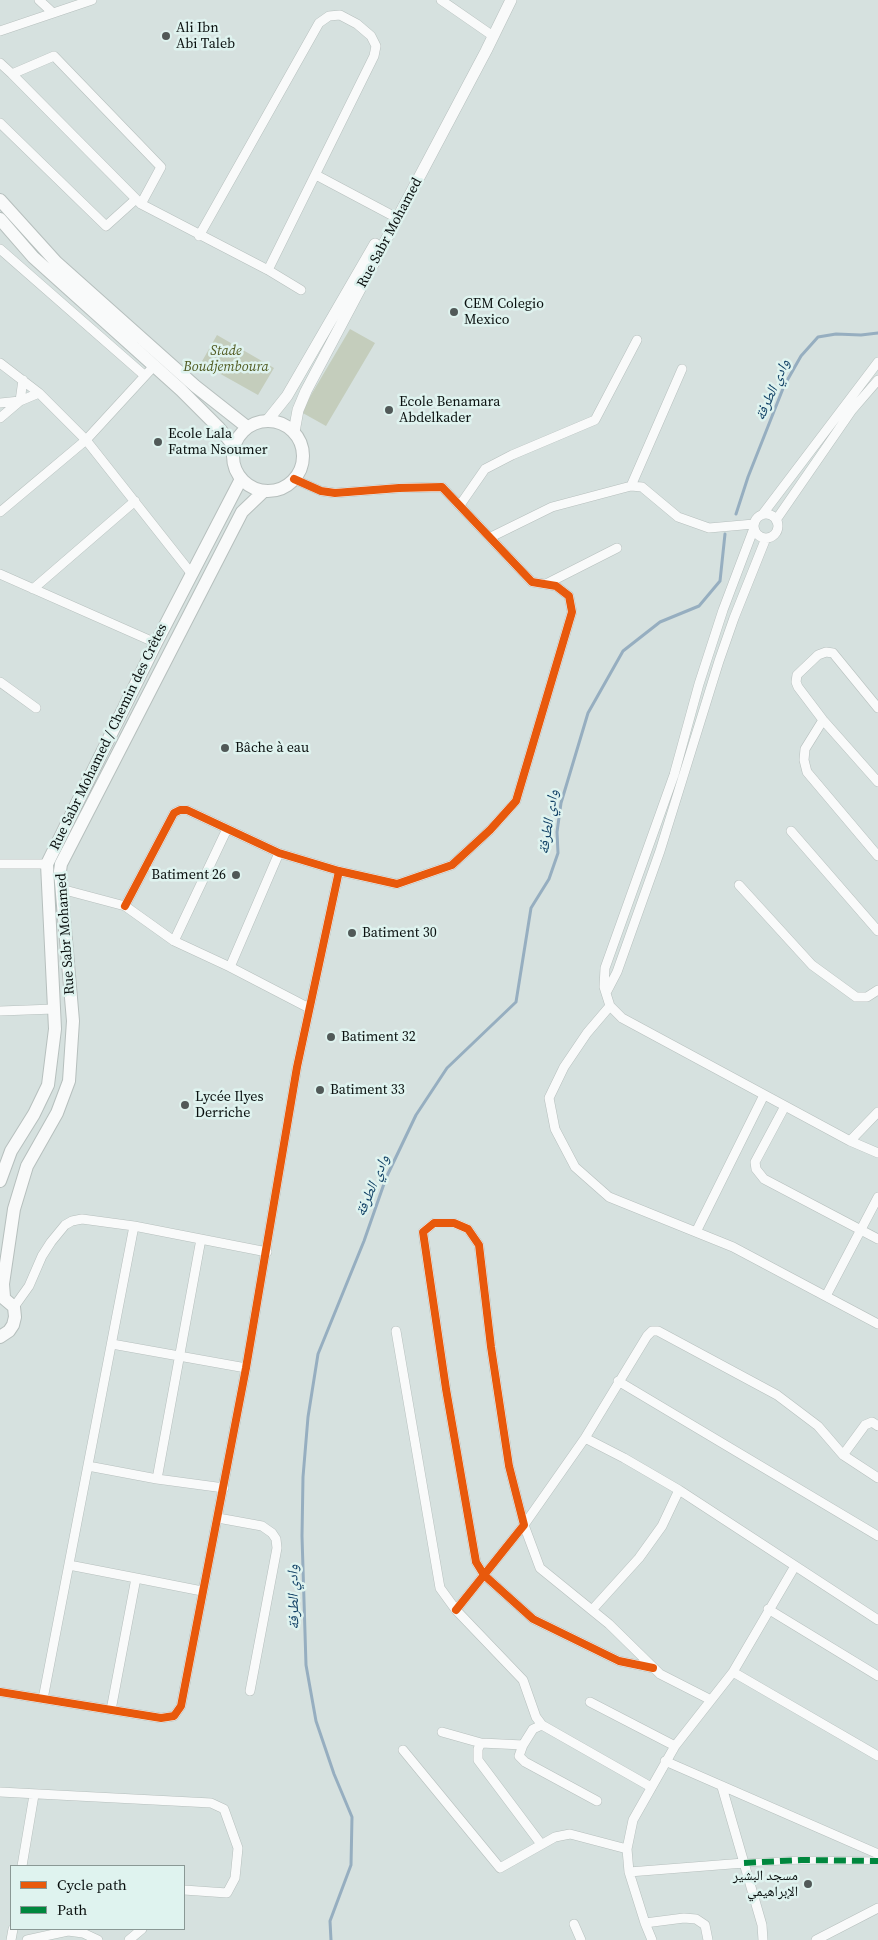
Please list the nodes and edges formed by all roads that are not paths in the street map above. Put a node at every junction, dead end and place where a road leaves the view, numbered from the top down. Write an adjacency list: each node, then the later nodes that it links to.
1 (39, 0): 5 (street)
2 (92, 0): 5 (street)
3 (441, 0): 7 (street)
4 (511, 0): 7 (street)
5 (53, 13): 6 (street)
6 (0, 31)
7 (493, 36): 14 (street, Rue Sabr Mohamed)
8 (0, 63): 9 (street)
9 (12, 74): 13 (street); 13 (street)
10 (0, 123): 13 (street)
11 (316, 175): 14 (street); 16 (street); 18 (street)
12 (0, 200): 33 (main road)
13 (138, 201): 16 (street)
14 (397, 218): 32 (street); 34 (street, Rue Sabr Mohamed)
15 (0, 219): 23 (main road)
16 (199, 236): 18 (street)
17 (0, 249): 25 (street)
18 (268, 270): 19 (street)
19 (301, 290)
20 (637, 340): 42 (street)
21 (878, 362): 44 (street)
22 (0, 363): 26 (street)
23 (154, 366): 25 (street); 36 (main road)
24 (682, 369): 39 (street)
25 (144, 375): 35 (street)
26 (23, 380): 28 (street); 29 (street)
27 (878, 380): 45 (street)
28 (39, 392): 29 (street); 35 (street)
29 (20, 401): 30 (street); 31 (street)
30 (0, 403)
31 (0, 418)
32 (267, 420): 33 (main road); 34 (main road)
33 (247, 427): 36 (main road)
34 (294, 432): 38 (main road)
35 (86, 440): 41 (street); 43 (street)
36 (234, 446): 37 (main road)
37 (241, 479): 40 (main road); 50 (main road, Rue Sabr Mohamed / Chemin des Crêtes)
38 (294, 479): 40 (main road); 42 (street)
39 (631, 486): 46 (street); 47 (street)
40 (264, 491): 68 (main road, Rue Sabr Mohamed)
41 (136, 501): 50 (street); 53 (street)
42 (460, 505): 47 (street)
43 (0, 512)
44 (762, 515): 45 (street); 46 (street)
45 (776, 520): 48 (street)
46 (754, 526): 48 (street); 74 (street)
47 (491, 537): 52 (street)
48 (766, 538): 74 (street)
49 (617, 548): 52 (street)
50 (192, 573): 54 (main road, Rue Sabr Mohamed / Chemin des Crêtes)
51 (0, 574): 53 (street)
52 (546, 584): 66 (street)
53 (33, 589): 54 (street)
54 (156, 643): 65 (main road, Rue Sabr Mohamed / Chemin des Crêtes)
55 (0, 682): 56 (street)
56 (36, 708)
57 (878, 708): 58 (street)
58 (823, 720): 59 (street); 63 (street)
59 (878, 782)
60 (227, 829): 62 (street); 69 (street); 71 (street)
61 (791, 831): 70 (street)
62 (279, 853): 66 (street); 72 (street)
63 (878, 856)
64 (0, 864): 65 (street)
65 (47, 864): 77 (main road, Rue Sabr Mohamed / Chemin des Crêtes)
66 (339, 871): 76 (street)
67 (739, 885): 73 (street)
68 (61, 889): 69 (street); 92 (main road, Rue Sabr Mohamed)
69 (124, 906): 71 (street)
70 (878, 931)
71 (174, 941): 72 (street)
72 (230, 967): 76 (street)
73 (878, 990)
74 (606, 993): 75 (street)
75 (610, 1006): 79 (street); 88 (street)
76 (309, 1008): 91 (street)
77 (54, 1009): 78 (street); 84 (main road, Rue Sabr Mohamed / Chemin des Crêtes)
78 (0, 1011)
79 (764, 1094): 80 (street); 88 (street)
80 (785, 1106): 82 (street); 87 (street)
81 (878, 1112): 82 (street)
82 (850, 1141): 83 (street)
83 (878, 1154)
84 (0, 1181)
85 (878, 1197): 87 (street)
86 (134, 1226): 89 (street); 94 (street); 98 (street)
87 (861, 1230): 90 (street); 93 (street)
88 (696, 1232): 93 (street)
89 (202, 1238): 91 (street); 99 (street)
90 (878, 1239)
91 (267, 1252): 100 (street)
92 (2, 1296): 94 (main road)
93 (826, 1296): 95 (street)
94 (14, 1307): 97 (main road)
95 (878, 1324)
96 (396, 1331): 119 (street)
97 (1, 1339)
98 (112, 1344): 99 (street); 105 (street)
99 (179, 1356): 100 (street); 107 (street)
100 (246, 1368): 108 (street)
101 (618, 1381): 103 (street); 104 (street); 112 (street)
102 (878, 1426): 104 (street)
103 (585, 1438): 109 (street); 111 (street)
104 (843, 1455): 106 (street)
105 (88, 1466): 107 (street); 113 (street)
106 (878, 1478)
107 (157, 1479): 108 (street)
108 (224, 1488): 110 (street)
109 (679, 1490): 114 (street); 120 (street)
110 (218, 1518): 117 (street); 125 (street)
111 (524, 1525): 115 (street); 115 (street); 120 (street)
112 (878, 1536)
113 (69, 1565): 116 (street); 127 (street)
114 (795, 1566): 118 (street); 121 (street)
115 (484, 1575): 119 (street); 122 (street)
116 (136, 1578): 117 (street); 130 (street)
117 (202, 1591): 130 (street)
118 (768, 1609): 123 (street); 124 (street)
119 (456, 1610): 131 (street)
120 (592, 1610): 122 (street)
121 (878, 1620)
122 (653, 1668): 128 (street)
123 (733, 1672): 128 (street); 137 (street)
124 (878, 1676)
125 (250, 1691)
126 (0, 1692): 127 (street)
127 (43, 1699): 130 (street)
128 (711, 1700): 135 (street)
129 (590, 1702): 135 (street)
130 (111, 1710)
131 (542, 1725): 134 (street); 139 (street)
132 (442, 1732): 133 (street)
133 (481, 1743): 134 (street); 144 (street)
134 (523, 1744): 143 (street)
135 (674, 1746): 138 (street)
136 (403, 1750): 144 (street)
137 (878, 1756)
138 (665, 1761): 139 (street); 140 (street)
139 (651, 1787): 145 (street)
140 (722, 1787): 146 (street); 148 (street)
141 (0, 1792): 142 (street)
142 (34, 1794): 149 (street); 151 (street)
143 (597, 1800)
144 (541, 1844): 145 (street)
145 (626, 1849): 150 (street)
146 (878, 1854)
147 (878, 1861): 148 (street)
148 (744, 1863): 150 (street); 163 (street)
149 (22, 1865)
150 (629, 1872): 153 (street)
151 (185, 1890)
152 (878, 1908): 156 (street)
153 (645, 1923): 161 (street); 162 (street)
154 (574, 1924): 160 (street)
155 (141, 1930): 159 (street)
156 (834, 1936): 164 (street)
157 (27, 1940): 158 (street)
158 (98, 1940)
159 (128, 1940)
160 (581, 1940)
161 (652, 1940)
162 (708, 1940)
163 (762, 1940)
164 (816, 1940)

